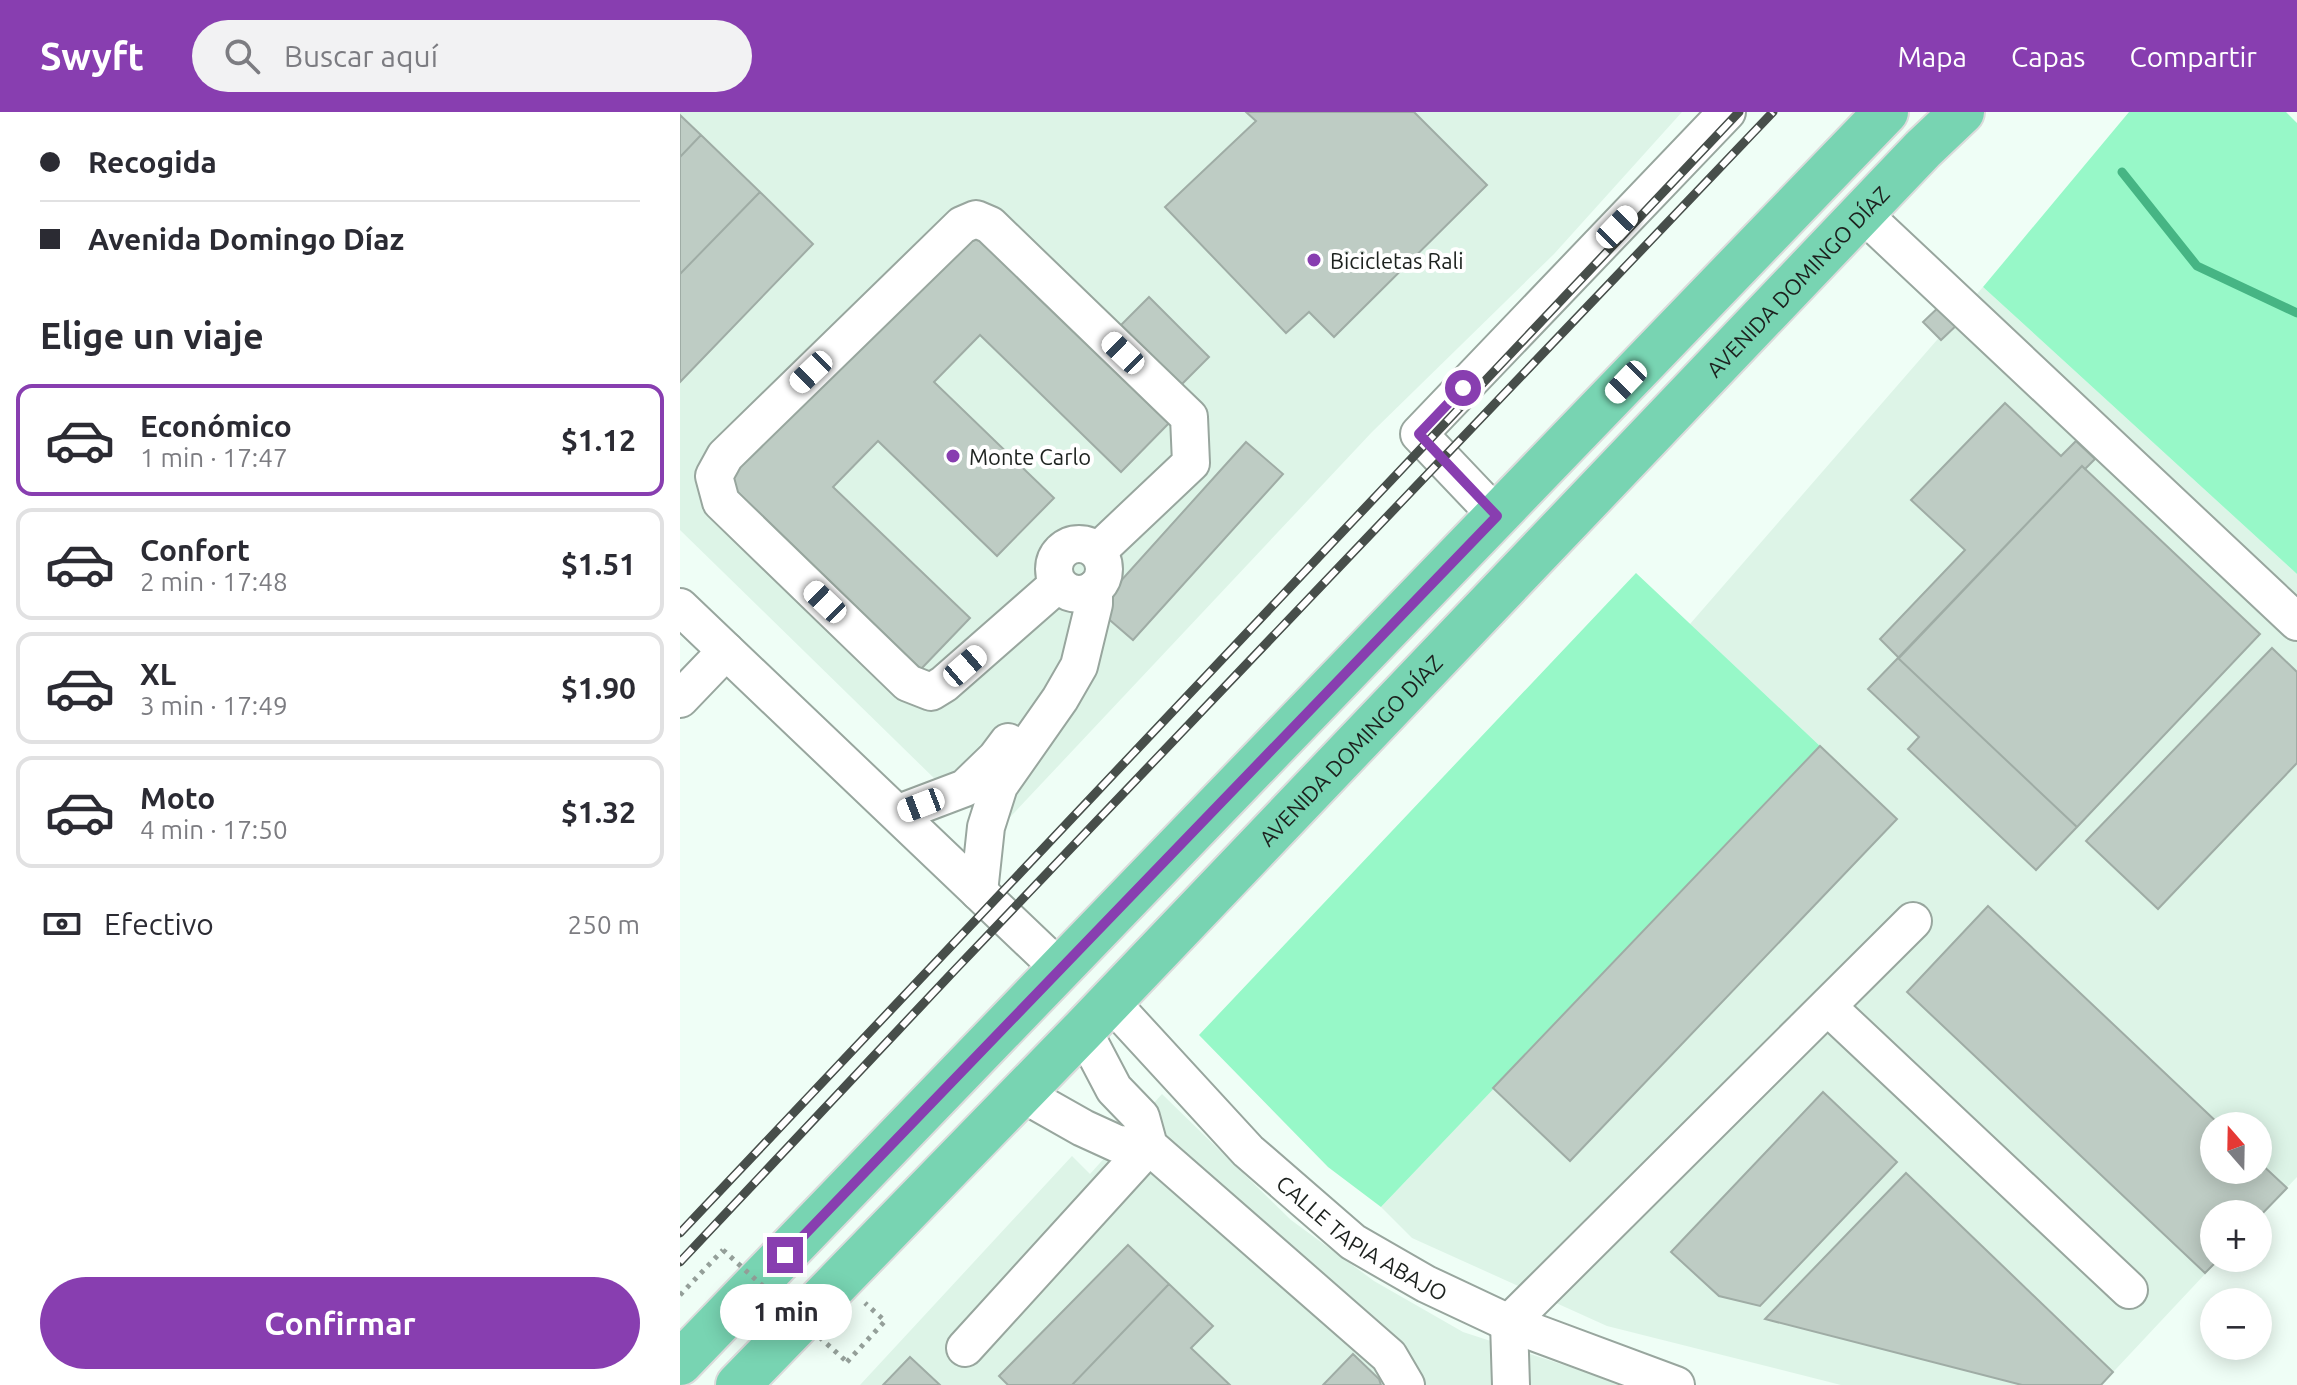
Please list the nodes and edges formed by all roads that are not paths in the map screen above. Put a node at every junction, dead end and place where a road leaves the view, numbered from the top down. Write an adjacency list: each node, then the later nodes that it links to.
1 (1727, 112): 5 (street)
2 (1886, 112): 5 (main road)
3 (1962, 112): 4 (main road, AVENIDA DOMINGO DÍAZ)
4 (1862, 213): 8 (street); 16 (main road, AVENIDA DOMINGO DÍAZ)
5 (1497, 516): 14 (main road)
6 (1073, 589): 6 (street); 11 (street); 12 (street)
7 (680, 607): 9 (street)
8 (2297, 622)
9 (726, 651): 10 (street); 11 (street)
10 (680, 699)
11 (899, 813): 12 (street)
12 (979, 892): 14 (street)
13 (1913, 921): 15 (street)
14 (1061, 970): 22 (main road)
15 (1828, 1007): 19 (street); 20 (street)
16 (1097, 1015): 17 (main road, AVENIDA DOMINGO DÍAZ); 18 (street); 20 (street, CALLE TAPIA ABAJO)
17 (1021, 1093): 18 (street); 24 (main road, AVENIDA DOMINGO DÍAZ)
18 (1149, 1146): 21 (street); 25 (street)
19 (2129, 1290)
20 (1509, 1323): 23 (street, CALLE TAPIA ABAJO); 26 (street)
21 (965, 1348)
22 (680, 1363)
23 (1670, 1384)
24 (738, 1385)
25 (1406, 1385)
26 (1511, 1385)

